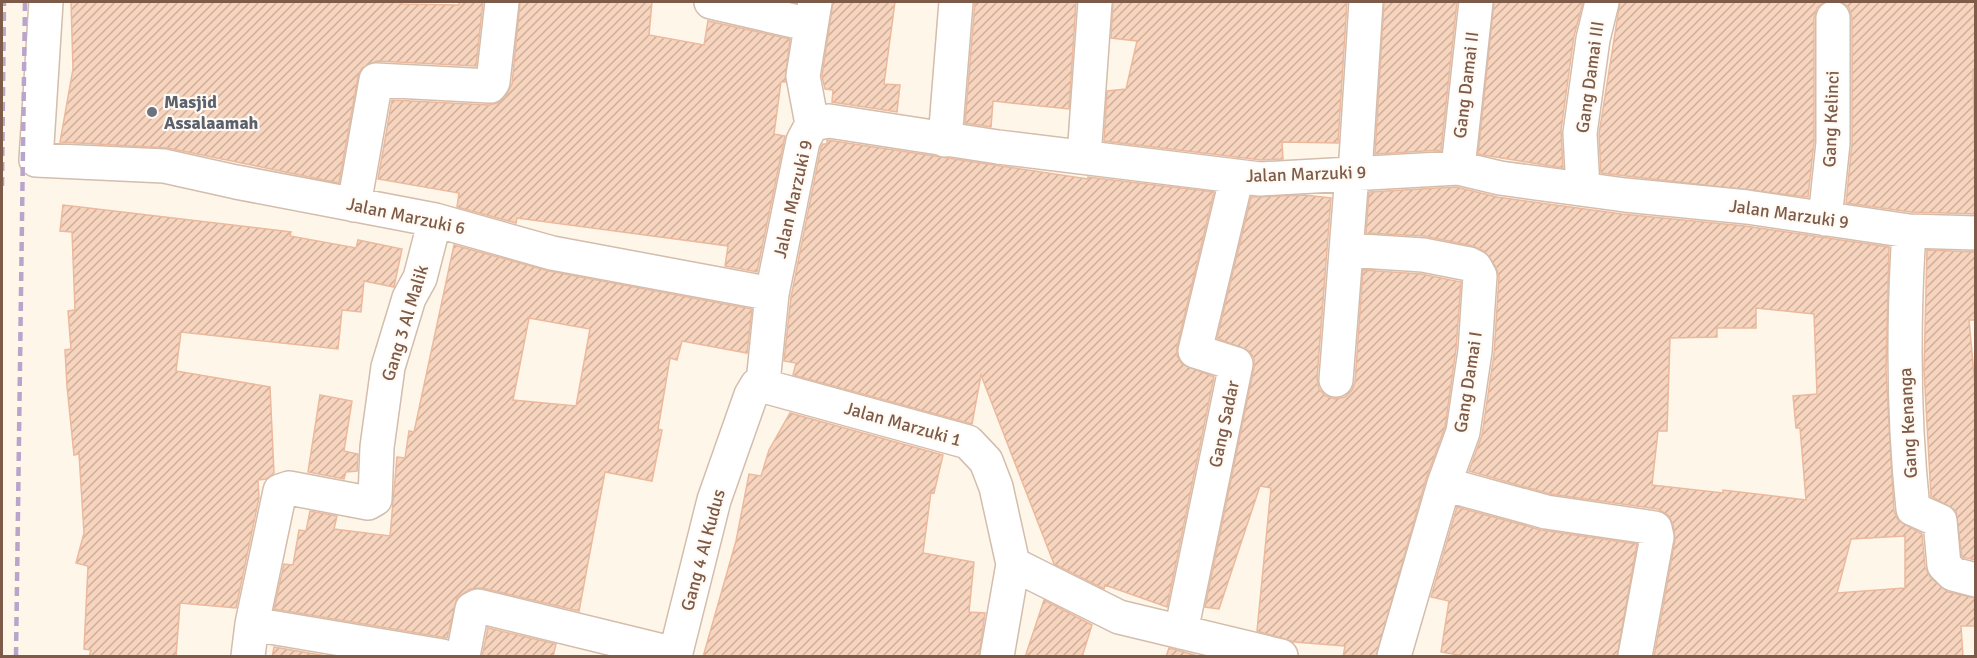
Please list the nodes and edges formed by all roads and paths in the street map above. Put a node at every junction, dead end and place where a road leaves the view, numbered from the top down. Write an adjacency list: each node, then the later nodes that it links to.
1 (46, 2): 18 (street, Jalan Marzuki 6)
2 (502, 2): 18 (street)
3 (711, 2): 9 (street)
4 (956, 2): 12 (street)
5 (1095, 2): 13 (street)
6 (1366, 2): 15 (street)
7 (1476, 2): 14 (street, Gang Damai II)
8 (1602, 2): 17 (street, Gang Damai III)
9 (813, 13): 11 (street)
10 (1833, 18): 19 (street, Gang Kelinci)
11 (812, 124): 12 (street, Jalan Marzuki 9); 24 (street, Jalan Marzuki 9)
12 (945, 140): 13 (street, Jalan Marzuki 9)
13 (1084, 157): 16 (street, Jalan Marzuki 9)
14 (1458, 168): 15 (street, Jalan Marzuki 9); 17 (street, Jalan Marzuki 9)
15 (1354, 174): 16 (street, Jalan Marzuki 9); 23 (street)
16 (1237, 176): 31 (street, Gang Sadar)
17 (1583, 189): 19 (street, Jalan Marzuki 9)
18 (354, 205): 20 (street, Jalan Marzuki 6)
19 (1825, 219): 21 (street, Jalan Marzuki 9)
20 (435, 220): 24 (street, Jalan Marzuki 6); 30 (street, Gang 3 Al Malik)
21 (1909, 231): 22 (street, Jalan Marzuki 9); 29 (street, Gang Kenanga)
22 (1976, 233)
23 (1346, 250): 25 (street); 27 (street, Gang Damai I)
24 (772, 294): 26 (street)
25 (1336, 380)
26 (765, 382): 28 (street, Jalan Marzuki 1); 32 (street, Gang 4 Al Kudus)
27 (1444, 483): 38 (street, Gang Damai I); 39 (street)
28 (1013, 564): 31 (street); 36 (street)
29 (1975, 571)
30 (252, 624): 33 (street); 34 (street)
31 (1181, 632): 37 (street)
32 (675, 655): 35 (street)
33 (248, 657)
34 (442, 657)
35 (463, 657)
36 (997, 657)
37 (1281, 657)
38 (1394, 657)
39 (1635, 657)

